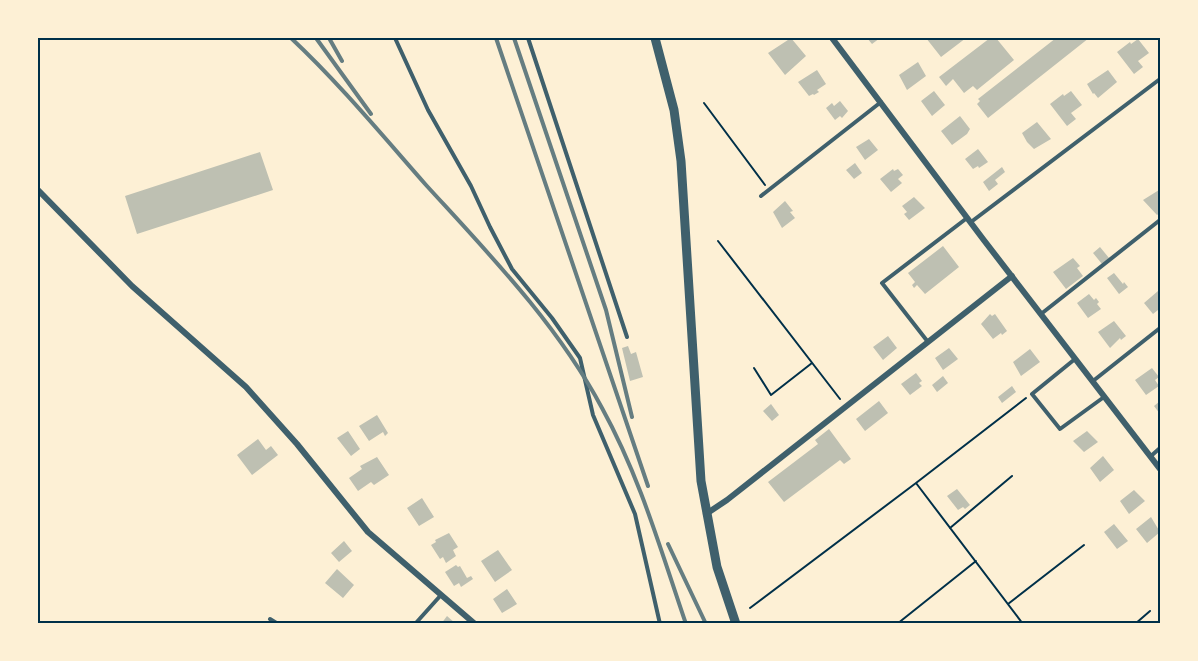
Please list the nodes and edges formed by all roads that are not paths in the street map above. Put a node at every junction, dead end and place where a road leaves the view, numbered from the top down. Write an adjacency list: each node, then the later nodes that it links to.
1 (395, 38): 28 (lane)
2 (528, 38): 14 (lane)
3 (655, 38): 22 (street)
4 (832, 38): 6 (street)
5 (1161, 79): 9 (lane)
6 (881, 102): 8 (lane); 9 (street)
7 (38, 190): 23 (street)
8 (761, 196)
9 (969, 220): 11 (street); 15 (lane)
10 (1161, 220): 12 (lane)
11 (1012, 276): 12 (street); 15 (street)
12 (1041, 314): 16 (street)
13 (1161, 328): 17 (lane)
14 (627, 337)
15 (928, 342): 22 (street)
16 (1075, 359): 17 (street); 18 (lane)
17 (1093, 381): 18 (street)
18 (1105, 396): 20 (street)
19 (1161, 448): 20 (lane)
20 (1151, 456): 21 (street)
21 (1161, 469)
22 (706, 514): 29 (street)
23 (441, 594): 26 (lane); 27 (street)
24 (270, 619): 25 (lane)
25 (278, 624)
26 (415, 624)
27 (475, 624)
28 (660, 624)
29 (736, 624)

